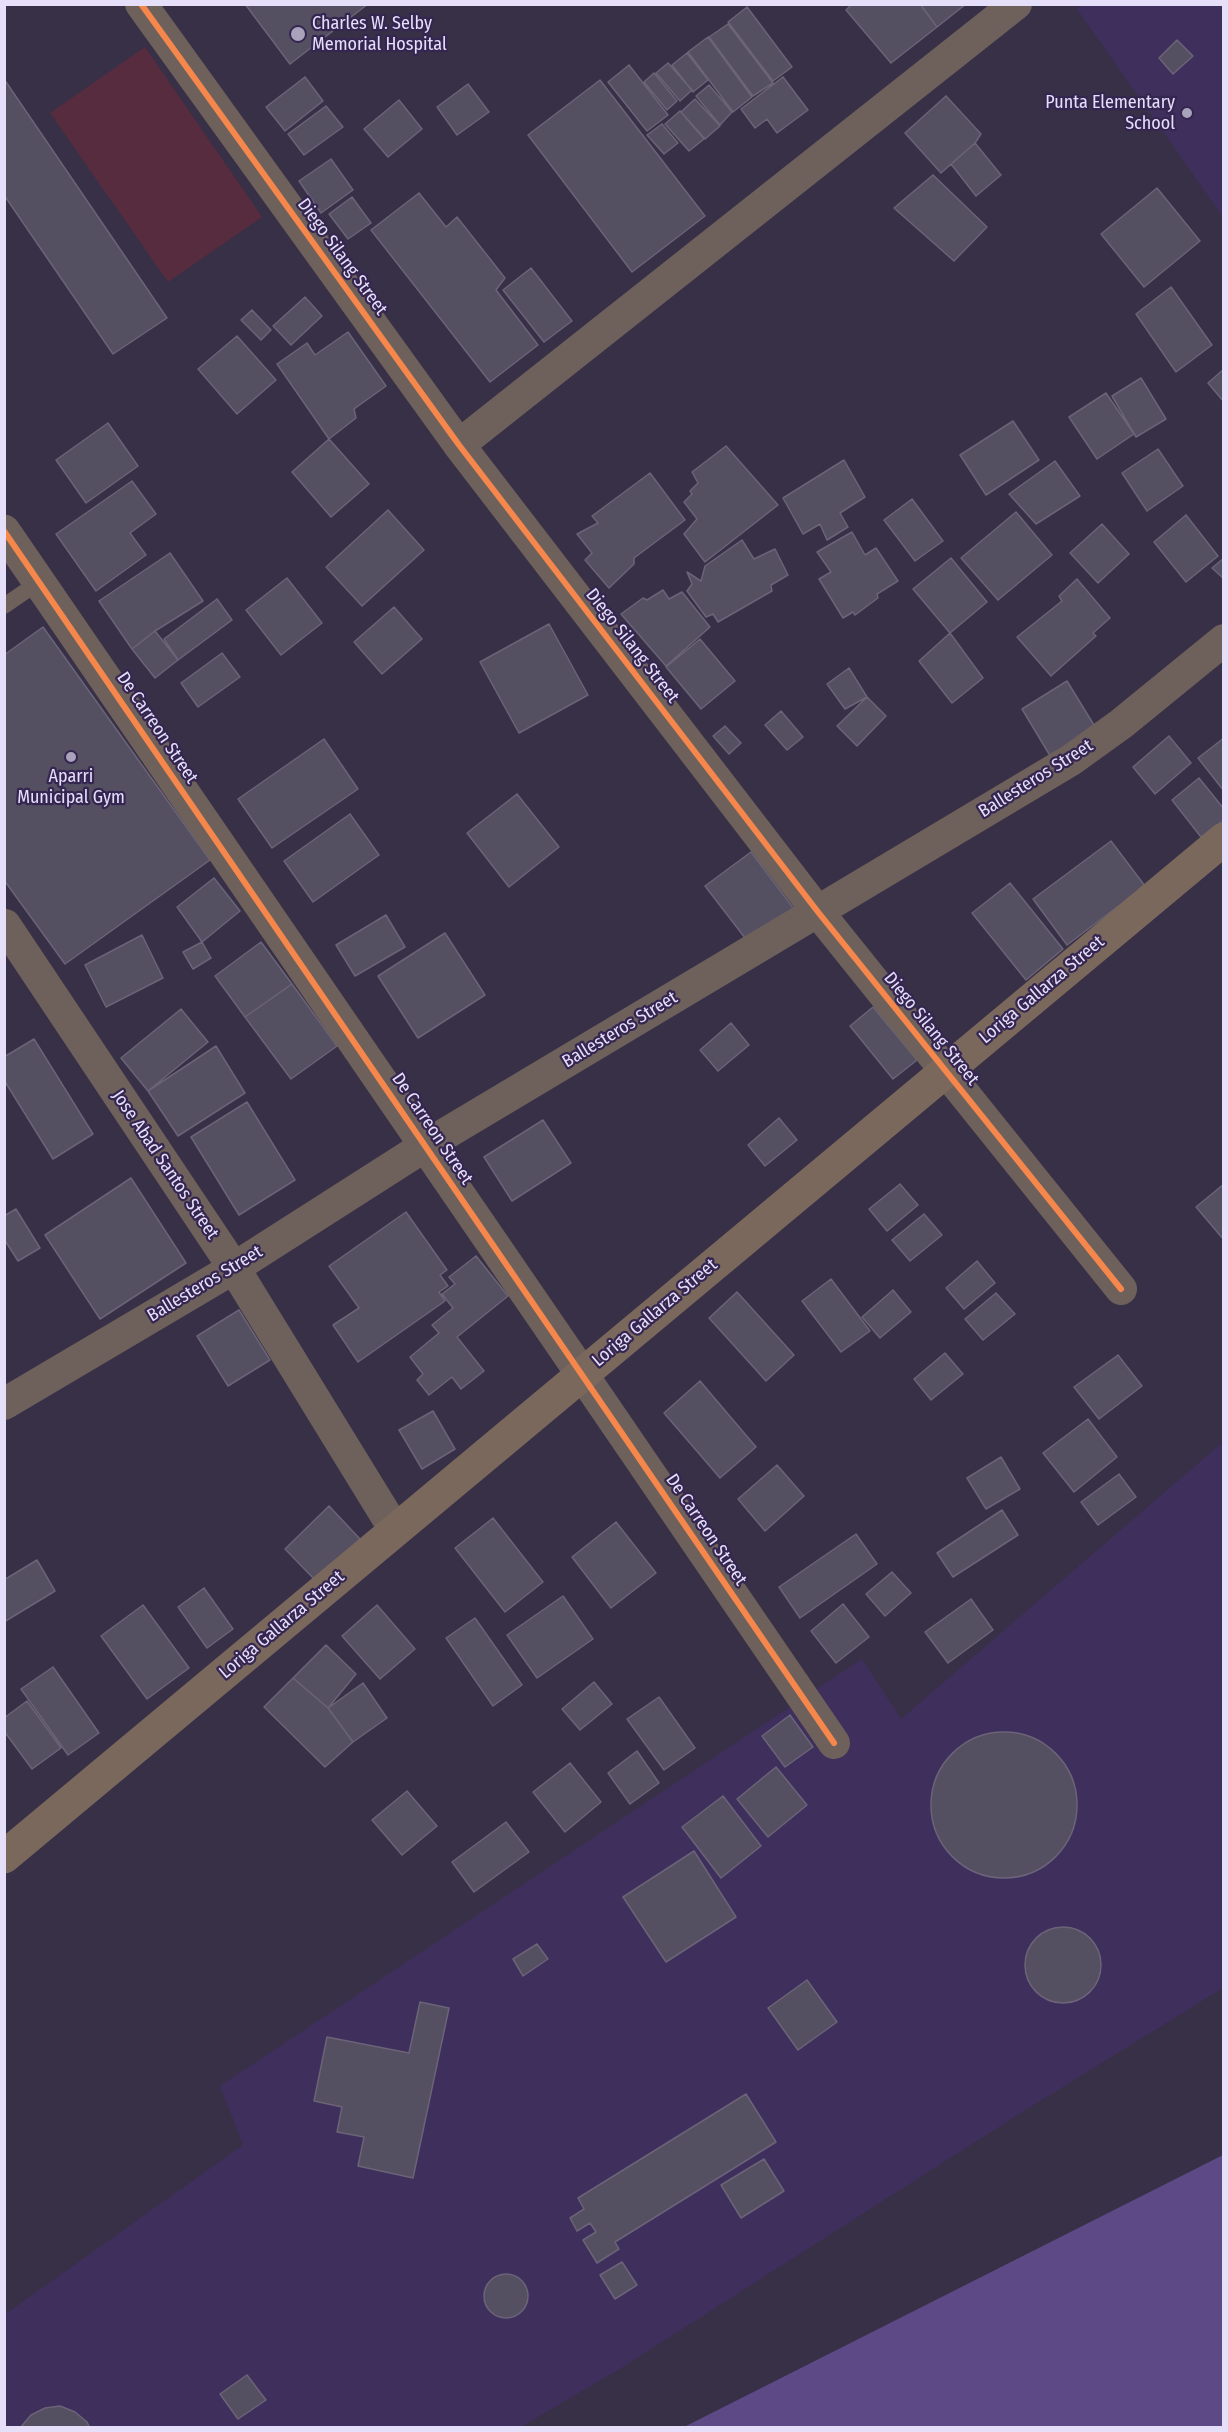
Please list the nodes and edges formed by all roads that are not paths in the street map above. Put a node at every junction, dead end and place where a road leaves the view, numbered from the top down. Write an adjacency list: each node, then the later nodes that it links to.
1 (141, 4): 3 (street, Diego Silang Street)
2 (1016, 4): 3 (street)
3 (459, 445): 9 (street, Diego Silang Street)
4 (4, 531): 5 (street, De Carreon Street)
5 (39, 582): 6 (lane); 12 (street, De Carreon Street)
6 (4, 606)
7 (1224, 640): 9 (street, Ballesteros Street)
8 (1224, 839): 11 (main road, Loriga Gallarza Street)
9 (818, 912): 11 (street, Diego Silang Street); 12 (street, Ballesteros Street)
10 (5, 926): 13 (street, Jose Abad Santos Street)
11 (945, 1070): 14 (street, Diego Silang Street); 15 (main road, Loriga Gallarza Street)
12 (425, 1146): 13 (street, Ballesteros Street); 15 (street, De Carreon Street)
13 (234, 1268): 16 (street, Ballesteros Street); 17 (street, Jose Abad Santos Street)
14 (1121, 1289)
15 (582, 1374): 17 (main road, Loriga Gallarza Street); 18 (street, De Carreon Street)
16 (4, 1404)
17 (395, 1530): 19 (main road, Loriga Gallarza Street)
18 (834, 1743)
19 (4, 1857)

